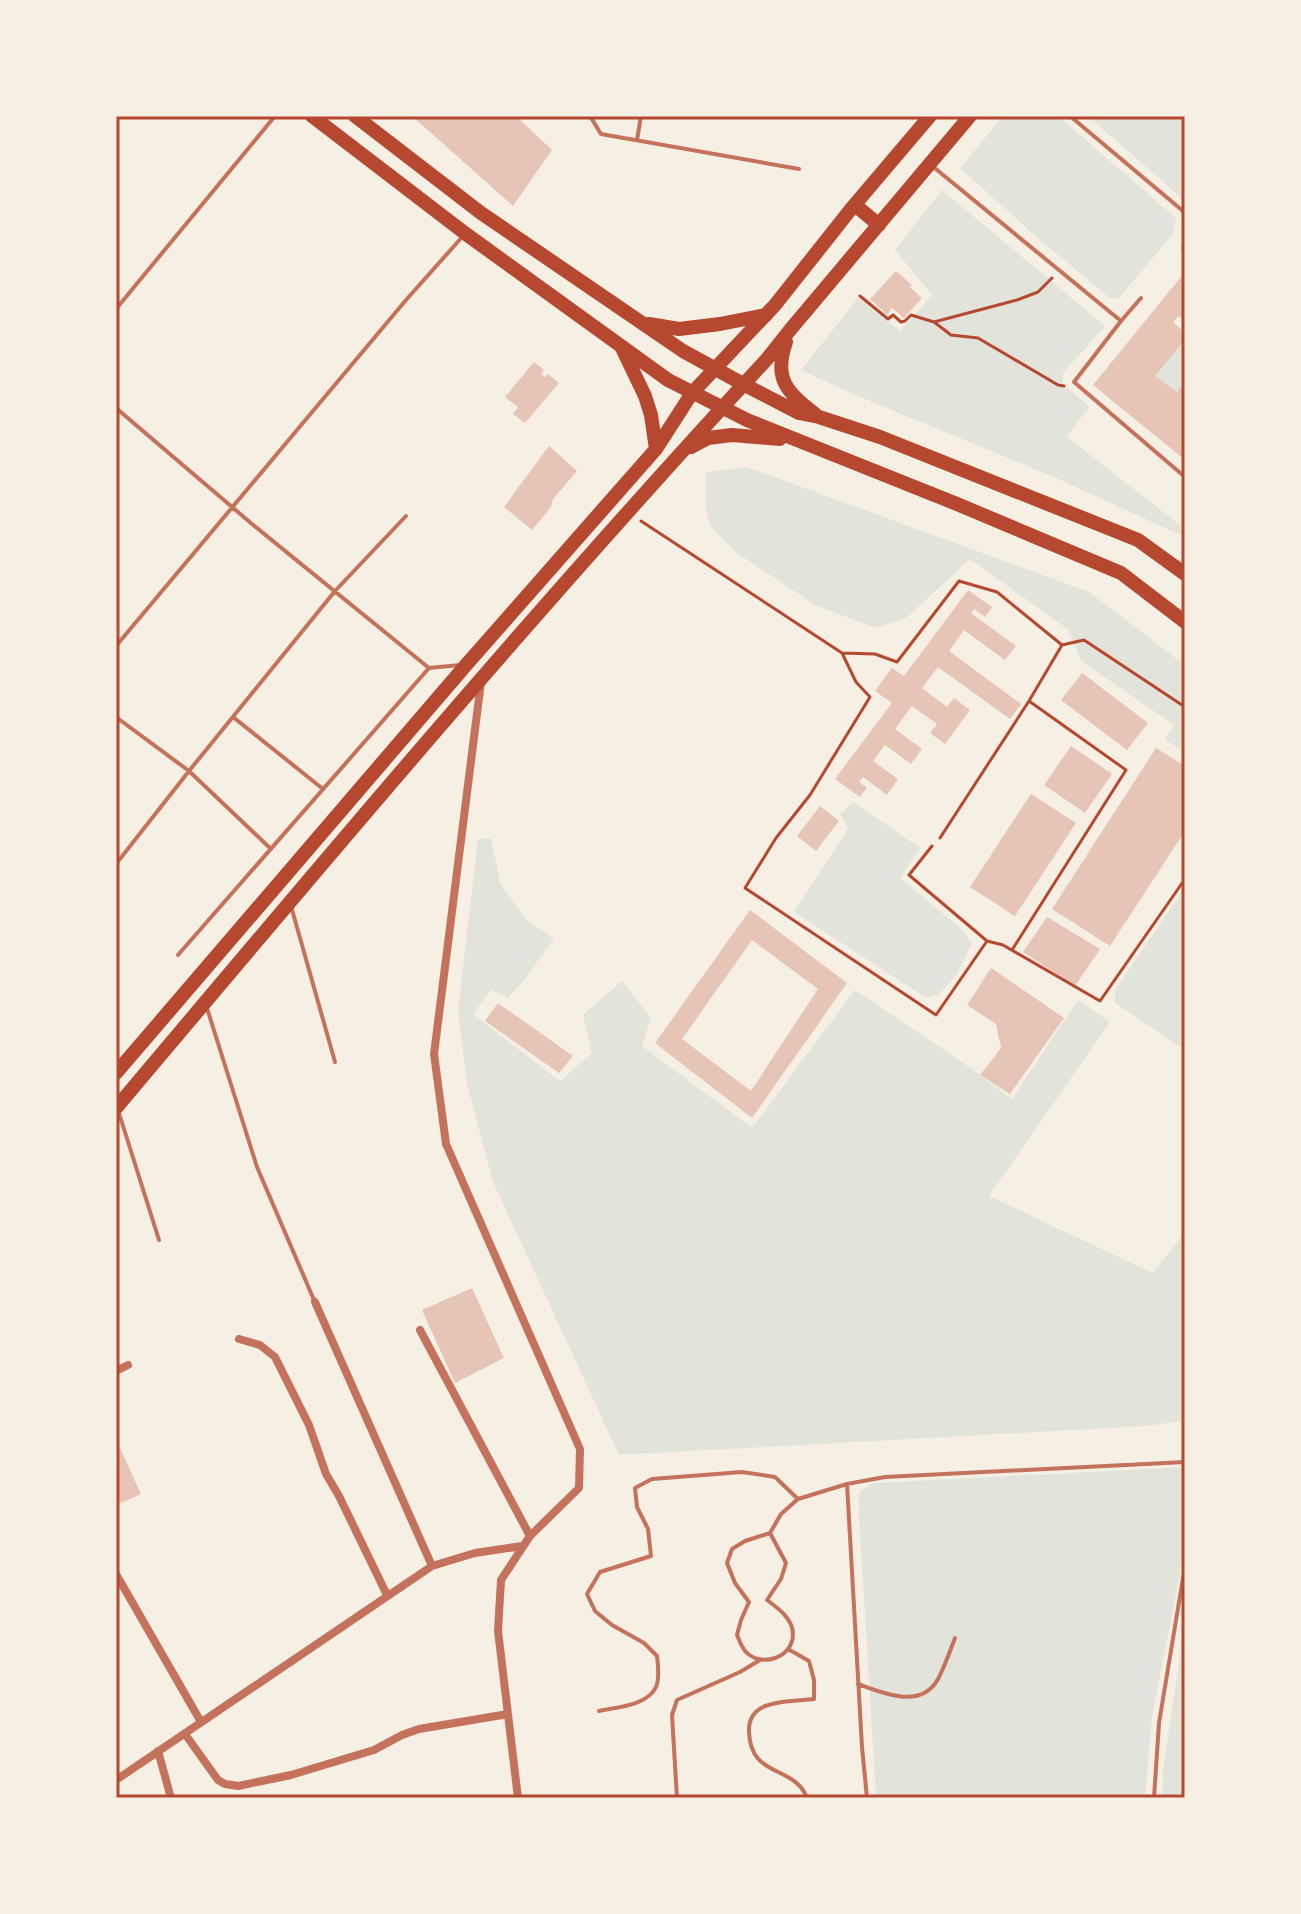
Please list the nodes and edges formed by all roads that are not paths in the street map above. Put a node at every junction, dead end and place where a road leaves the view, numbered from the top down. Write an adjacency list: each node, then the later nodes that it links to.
1 (275, 116): 17 (lane)
2 (312, 116): 15 (main road)
3 (355, 116): 20 (main road)
4 (590, 116): 9 (lane)
5 (641, 116): 9 (lane)
6 (930, 116): 12 (main road)
7 (970, 116): 10 (main road)
8 (1070, 116): 13 (lane)
9 (637, 140): 11 (lane)
10 (930, 164): 14 (main road); 19 (lane)
11 (799, 169)
12 (855, 205): 14 (main road); 18 (main road)
13 (1185, 216)
14 (879, 225): 21 (main road)
15 (466, 234): 22 (main road); 33 (lane)
16 (1141, 298): 19 (lane)
17 (116, 309)
18 (766, 315): 20 (main road); 23 (main road)
19 (1121, 321): 32 (lane)
20 (641, 322): 23 (main road)
21 (790, 330): 24 (main road); 28 (main road)
22 (621, 346): 25 (main road); 30 (main road)
23 (716, 368): 24 (main road); 25 (main road)
24 (743, 384): 26 (main road); 28 (main road)
25 (692, 393): 26 (main road); 30 (main road)
26 (722, 407): 29 (main road); 31 (main road)
27 (116, 408): 33 (lane)
28 (819, 417): 35 (main road)
29 (804, 443): 31 (main road); 37 (main road)
30 (656, 449): 39 (main road)
31 (681, 452): 41 (main road)
32 (1185, 477)
33 (232, 507): 36 (lane); 38 (lane)
34 (406, 516): 36 (lane)
35 (1185, 574)
36 (335, 591): 40 (lane); 43 (lane)
37 (1183, 617)
38 (117, 643)
39 (466, 665): 40 (lane); 41 (main road); 52 (main road)
40 (429, 668): 45 (lane)
41 (482, 676): 48 (main road); 66 (street)
42 (116, 717): 44 (lane)
43 (233, 717): 44 (lane); 45 (lane)
44 (189, 771): 46 (lane); 47 (lane)
45 (323, 789): 46 (lane)
46 (271, 849): 49 (lane)
47 (116, 864)
48 (290, 903): 50 (main road); 51 (lane)
49 (178, 955)
50 (205, 1003): 54 (main road); 57 (lane)
51 (335, 1062)
52 (116, 1073)
53 (116, 1080): 54 (main road)
54 (131, 1091): 55 (main road)
55 (116, 1108): 56 (lane)
56 (159, 1240)
57 (315, 1302): 68 (street)
58 (420, 1330): 66 (street)
59 (239, 1339): 71 (street)
60 (128, 1365): 61 (street)
61 (116, 1371)
62 (1185, 1462): 63 (lane)
63 (847, 1484): 64 (lane); 75 (lane)
64 (798, 1499): 65 (lane); 76 (lane)
65 (770, 1533): 73 (lane); 74 (lane)
66 (530, 1536): 67 (street)
67 (522, 1546): 68 (street); 77 (street)
68 (432, 1566): 71 (street)
69 (1185, 1566): 87 (lane)
70 (116, 1574): 78 (street)
71 (387, 1595): 78 (street)
72 (955, 1638): 75 (lane)
73 (788, 1649): 74 (lane); 85 (lane)
74 (760, 1660): 84 (lane)
75 (858, 1684): 86 (lane)
76 (599, 1711)
77 (508, 1714): 79 (street); 83 (street)
78 (201, 1722): 79 (street)
79 (185, 1734): 80 (street)
80 (158, 1751): 81 (street); 82 (street)
81 (116, 1780)
82 (171, 1798)
83 (518, 1798)
84 (677, 1798)
85 (807, 1798)
86 (867, 1798)
87 (1154, 1798)

